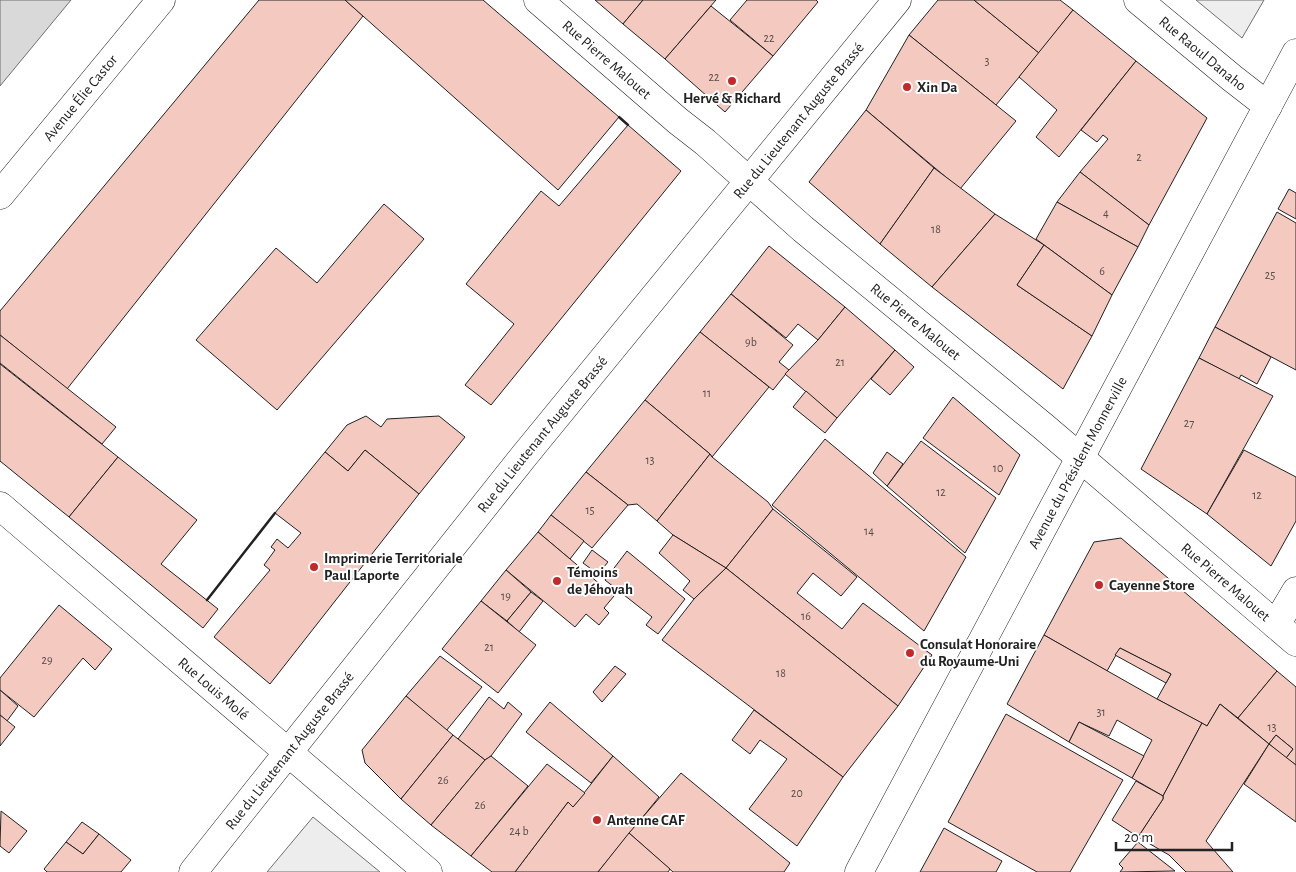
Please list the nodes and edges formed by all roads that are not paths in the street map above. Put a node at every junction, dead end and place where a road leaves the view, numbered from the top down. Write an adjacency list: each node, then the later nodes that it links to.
1 (161, 0): 8 (street, Avenue Élie Castor)
2 (538, 0): 7 (street, Rue Pierre Malouet)
3 (897, 0): 7 (street, Rue du Lieutenant Auguste Brassé)
4 (1138, 0): 6 (street, Rue Raoul Danaho)
5 (1296, 53): 6 (street, Avenue du Président Monnerville)
6 (1268, 106): 9 (street, Avenue du Président Monnerville)
7 (749, 181): 9 (street, Rue Pierre Malouet); 13 (street, Rue du Lieutenant Auguste Brassé)
8 (0, 195)
9 (1080, 457): 12 (street, Rue Pierre Malouet); 16 (street, Avenue du Président Monnerville)
10 (0, 506): 13 (street, Rue Louis Molé)
11 (1296, 590): 12 (street)
12 (1286, 633)
13 (287, 753): 14 (street, Rue du Lieutenant Auguste Brassé); 15 (street, Rue Louis Molé)
14 (193, 872)
15 (428, 872)
16 (859, 872)

